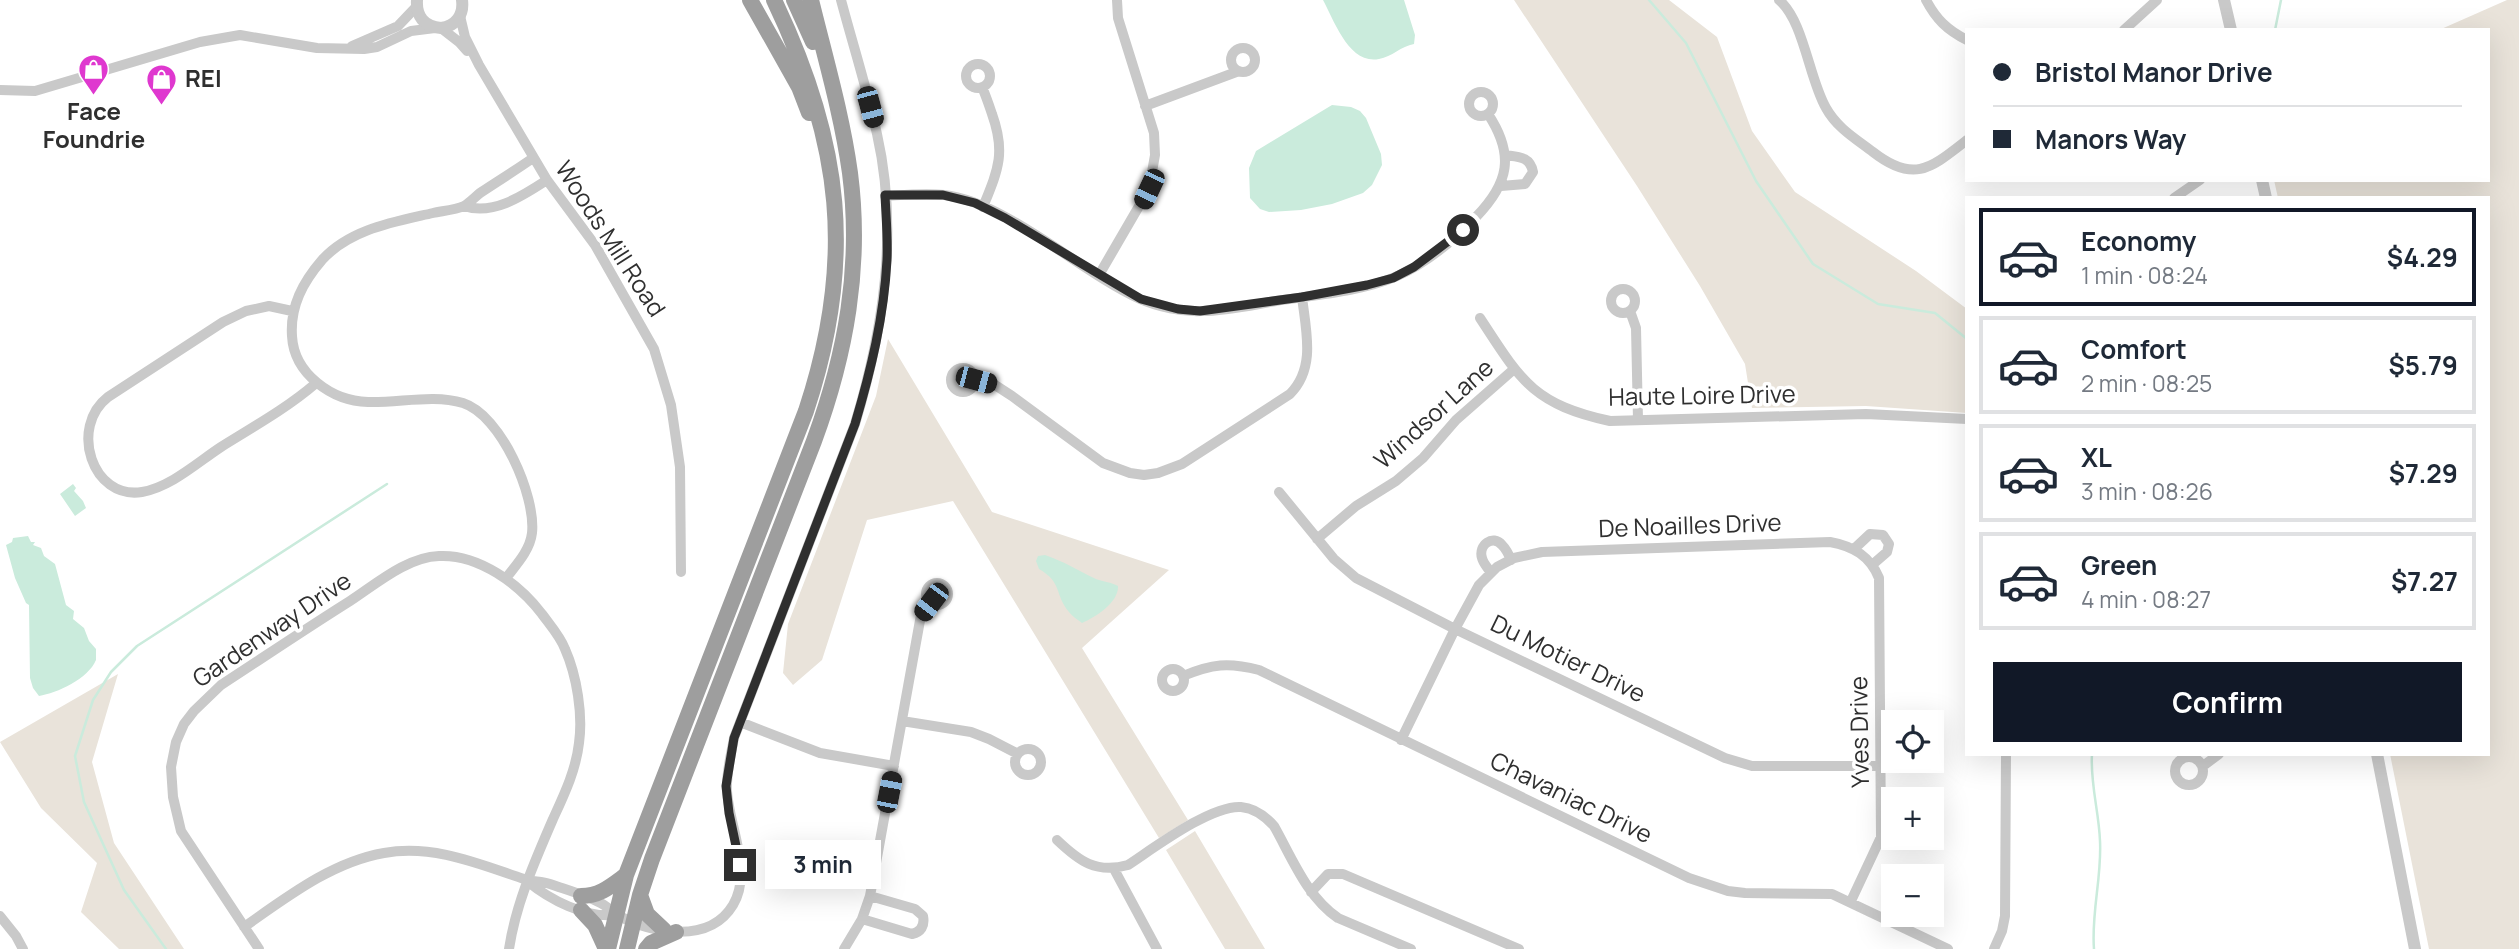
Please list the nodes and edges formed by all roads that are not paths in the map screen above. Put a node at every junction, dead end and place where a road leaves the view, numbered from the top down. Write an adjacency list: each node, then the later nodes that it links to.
1 (750, 0): 28 (highway)
2 (774, 0): 28 (highway)
3 (794, 0): 22 (highway)
4 (811, 0): 22 (highway)
5 (841, 0): 32 (street)
6 (1117, 0): 23 (street)
7 (1779, 0): 25 (street)
8 (1926, 0): 16 (street)
9 (2157, 0): 14 (street)
10 (2224, 0): 15 (street)
11 (417, 3): 13 (street); 17 (street)
12 (463, 7): 13 (street); 18 (street, Woods Mill Road)
13 (438, 28): 17 (street); 18 (street, Woods Mill Road)
14 (2126, 28)
15 (2231, 28)
16 (1965, 39)
17 (349, 48): 21 (street)
18 (479, 65): 27 (street, Woods Mill Road)
19 (1239, 71): 23 (street)
20 (982, 88): 35 (street)
21 (0, 90)
22 (836, 104): 74 (highway)
23 (1145, 106): 36 (street)
24 (1488, 114): 26 (street)
25 (1965, 141)
26 (1505, 155): 31 (street); 31 (street)
27 (533, 158): 29 (street, Woods Mill Road); 34 (street)
28 (831, 175): 71 (highway)
29 (547, 180): 34 (street); 51 (street, Woods Mill Road)
30 (2197, 182): 33 (street)
31 (1501, 186): 37 (street)
32 (885, 195): 35 (street); 59 (street)
33 (2177, 196)
34 (464, 206): 38 (street)
35 (984, 207): 36 (street)
36 (1099, 275): 37 (street)
37 (1302, 297): 42 (street)
38 (292, 311): 43 (street); 43 (street)
39 (1630, 311): 45 (street)
40 (1480, 318): 41 (street, Haute Loire Drive)
41 (1513, 370): 45 (street, Haute Loire Drive); 47 (street, Windsor Lane)
42 (976, 380)
43 (315, 384): 53 (street)
44 (1965, 419): 45 (street, Haute Loire Drive)
45 (1638, 420)
46 (1279, 492): 47 (street, Du Motier Drive)
47 (1317, 539): 55 (street, Du Motier Drive)
48 (1854, 549): 49 (street, De Noailles Drive); 50 (street, De Noailles Drive); 50 (street)
49 (1511, 560): 52 (street, De Noailles Drive); 52 (street)
50 (1869, 562): 57 (street, Yves Drive)
51 (681, 572)
52 (1491, 573): 55 (street, De Noailles Drive)
53 (506, 578): 72 (street, Gardenway Drive); 82 (street, Gardenway Drive)
54 (931, 602): 58 (street)
55 (1455, 629): 60 (street, De Noailles Drive); 66 (street, Du Motier Drive)
56 (1183, 676): 60 (street, Chavaniac Drive)
57 (1881, 710)
58 (902, 721): 61 (street); 65 (street)
59 (740, 722): 65 (street); 83 (street)
60 (1401, 740): 76 (street, Chavaniac Drive)
61 (1018, 754)
62 (2006, 756): 95 (street)
63 (2216, 756): 67 (street)
64 (2377, 756): 96 (street)
65 (894, 766): 75 (street)
66 (1881, 766)
67 (2203, 766)
68 (1882, 773): 76 (street, Yves Drive)
69 (1057, 840): 70 (street)
70 (1114, 869): 73 (street); 91 (street)
71 (626, 875): 77 (highway); 78 (highway)
72 (527, 880): 77 (street); 82 (street); 86 (street, Gardenway Drive)
73 (1311, 892): 92 (street); 93 (street)
74 (640, 895): 81 (highway); 83 (highway)
75 (870, 896): 80 (street); 80 (street)
76 (1851, 901): 94 (street, Chavaniac Drive)
77 (581, 903): 78 (street); 87 (highway)
78 (615, 915): 81 (street); 87 (highway)
79 (0, 916): 84 (street)
80 (862, 919): 90 (street)
81 (633, 921): 83 (street); 88 (highway)
82 (244, 927): 85 (street, Gardenway Drive)
83 (670, 931): 89 (highway)
84 (23, 949)
85 (259, 949)
86 (509, 949)
87 (607, 949)
88 (627, 949)
89 (646, 949)
90 (844, 949)
91 (1157, 949)
92 (1411, 949)
93 (1519, 949)
94 (1948, 949)
95 (1994, 949)
96 (2416, 949)

